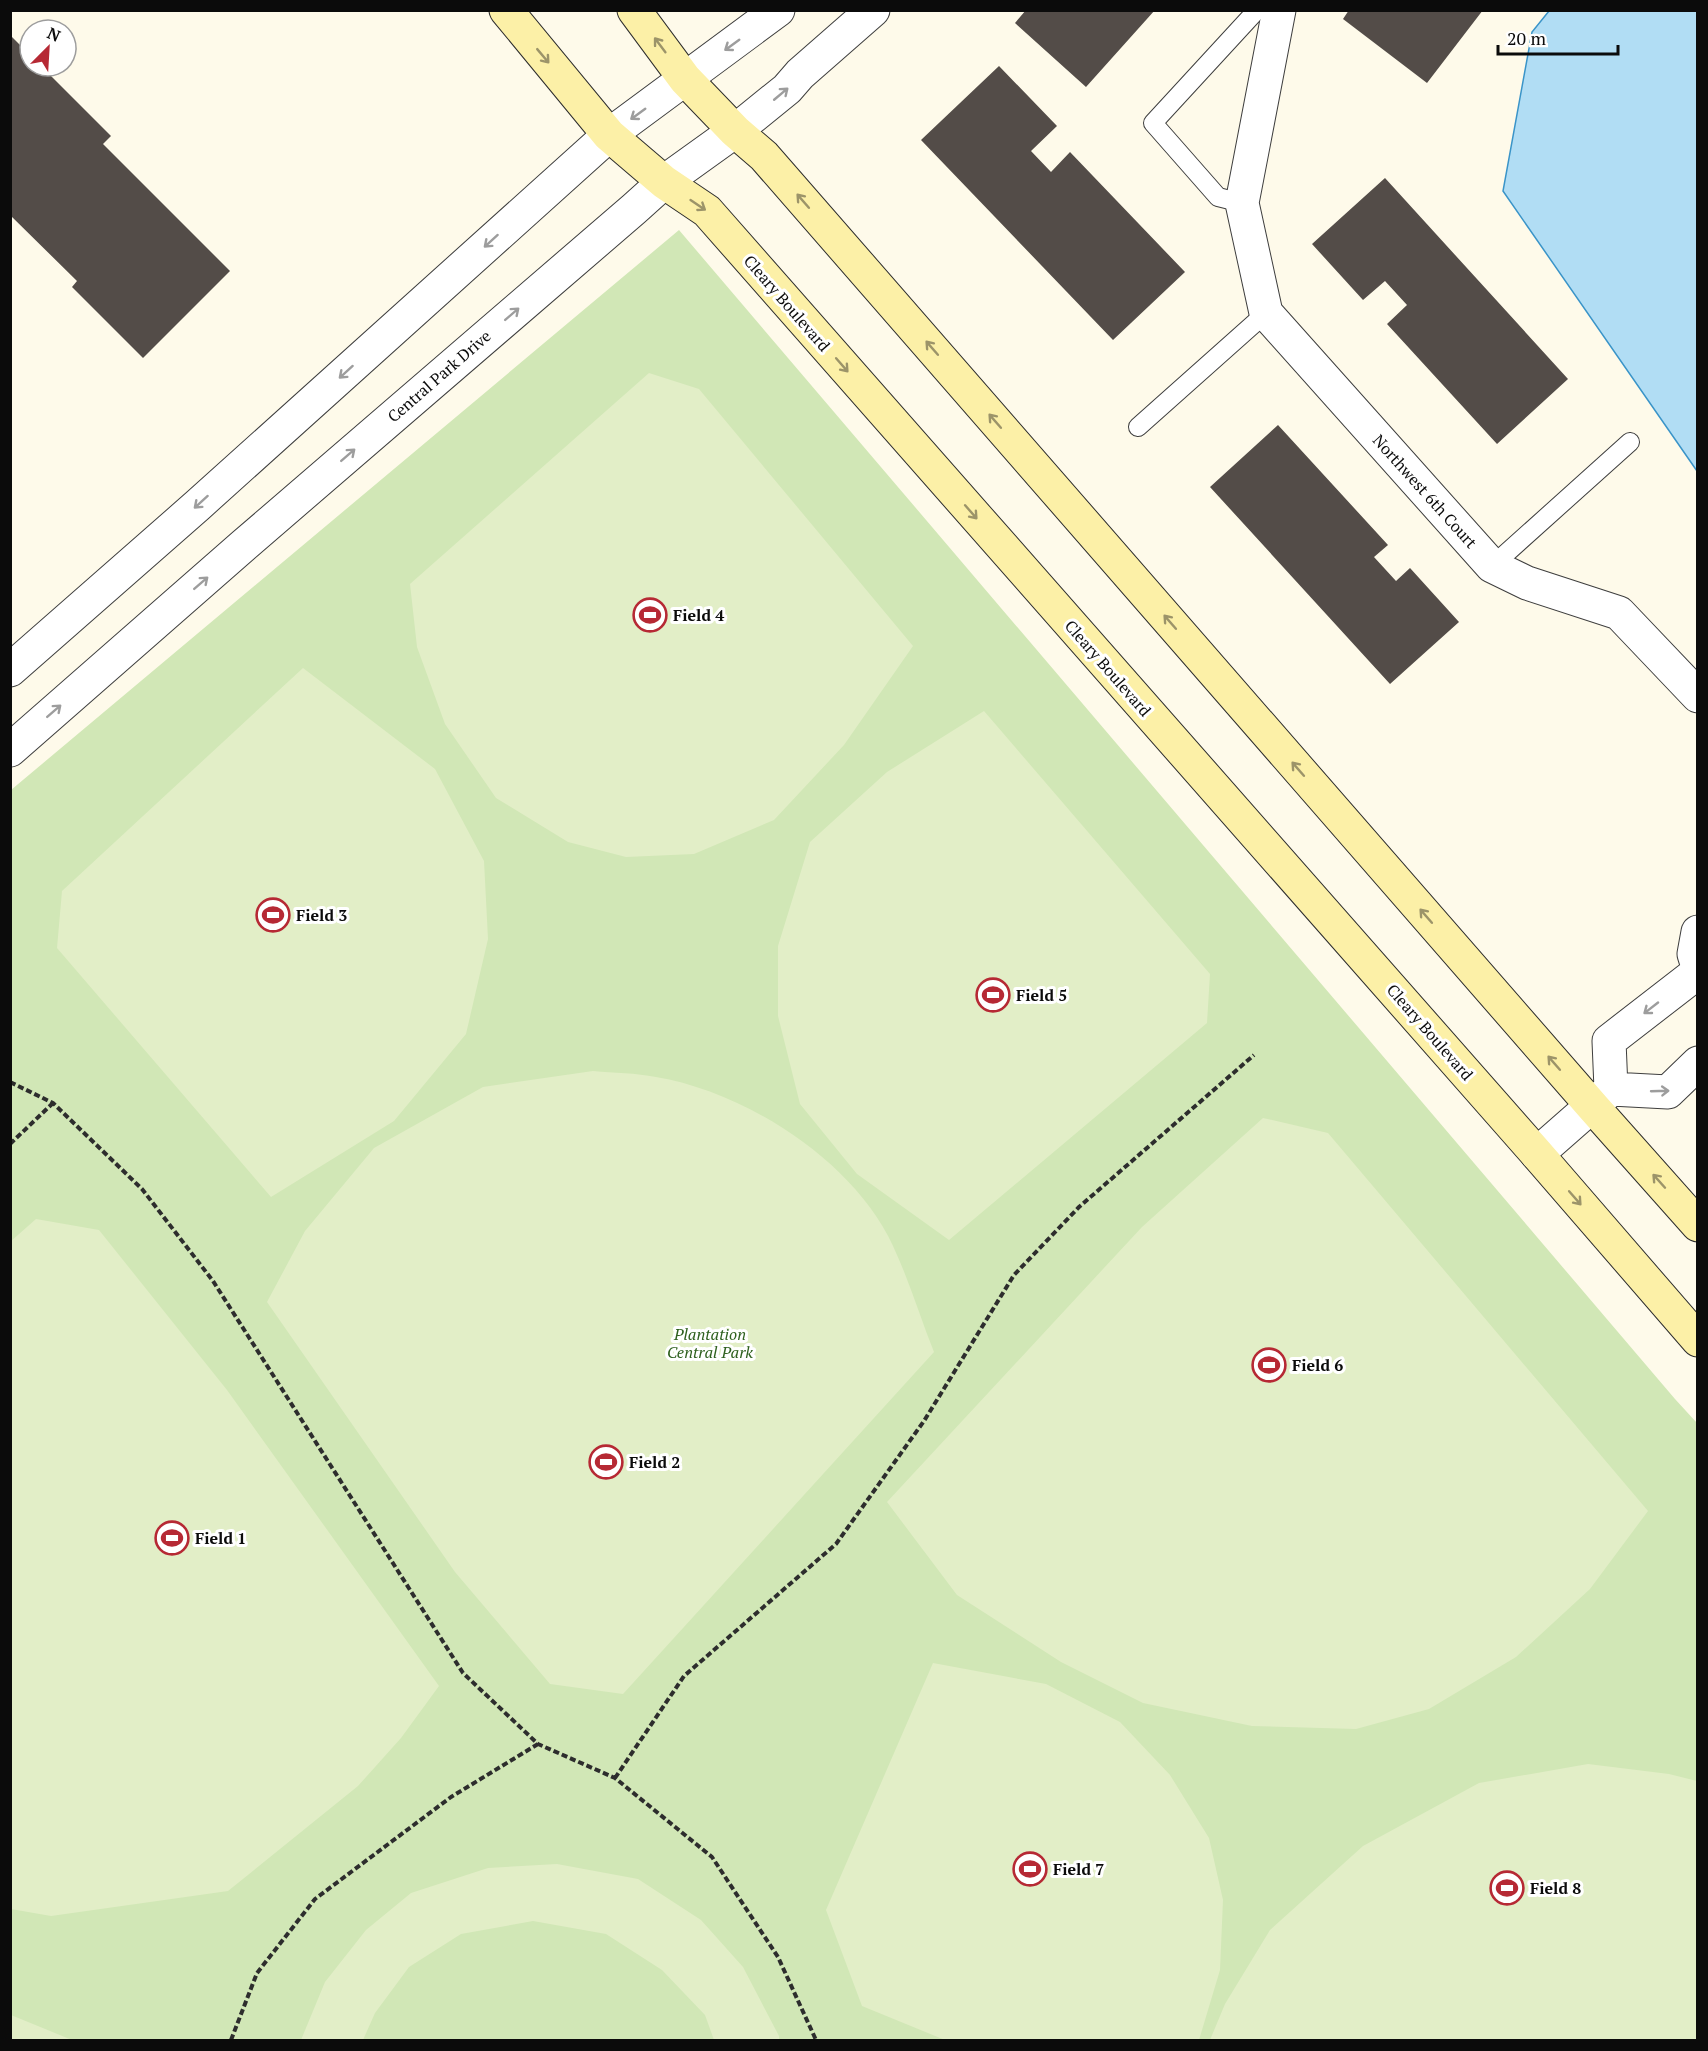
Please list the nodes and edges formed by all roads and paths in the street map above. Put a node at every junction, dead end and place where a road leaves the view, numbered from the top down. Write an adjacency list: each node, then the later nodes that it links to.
1 (506, 10): 9 (street, Cleary Boulevard, one-way to 9)
2 (634, 10): 7 (street, one-way to 2)
3 (778, 10): 7 (street, one-way to 7)
4 (873, 10): 8 (street, Central Park Drive, one-way to 4)
5 (1257, 10): 11 (lane)
6 (1279, 10): 11 (street)
7 (686, 79): 8 (street); 9 (street, one-way to 9)
8 (735, 131): 10 (street, Central Park Drive); 25 (street, one-way to 8)
9 (609, 135): 10 (street, Cleary Boulevard); 16 (street, one-way to 16)
10 (664, 182): 18 (street, Central Park Drive, one-way to 10); 28 (street, Cleary Boulevard, one-way to 28)
11 (1242, 203): 12 (street, Northwest 6th Court)
12 (1266, 314): 13 (lane); 15 (street, Northwest 6th Court)
13 (1138, 427)
14 (1630, 442): 15 (lane)
15 (1492, 566): 17 (street, Northwest 6th Court)
16 (10, 670)
17 (1698, 696)
18 (10, 750)
19 (1698, 932): 20 (street)
20 (1698, 967)
21 (1698, 972): 25 (street, one-way to 25)
22 (1254, 1055): 32 (path)
23 (1698, 1063): 25 (street, one-way to 23)
24 (10, 1082): 26 (path)
25 (1602, 1098): 28 (street); 29 (street, one-way to 25)
26 (53, 1103): 27 (path); 31 (path)
27 (10, 1144)
28 (1537, 1154): 30 (street, Cleary Boulevard, one-way to 30)
29 (1698, 1225)
30 (1698, 1340)
31 (538, 1744): 32 (path); 33 (path)
32 (615, 1778): 34 (path)
33 (231, 2040)
34 (816, 2040)

